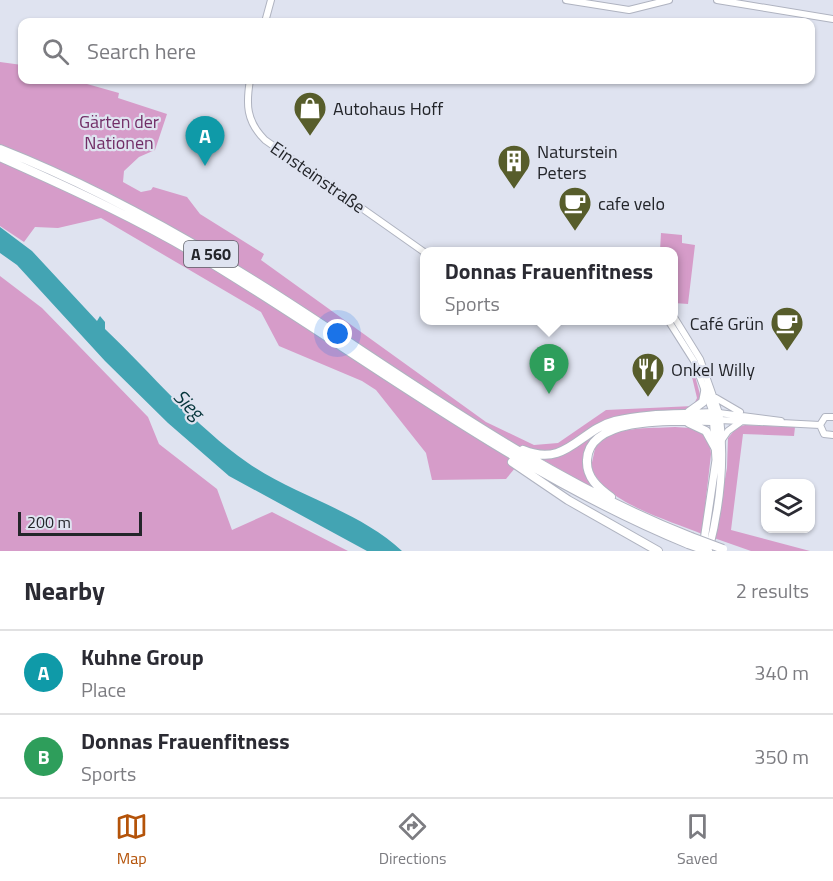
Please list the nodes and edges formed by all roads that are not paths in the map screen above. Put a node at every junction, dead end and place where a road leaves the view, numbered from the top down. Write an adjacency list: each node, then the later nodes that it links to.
1 (271, 0): 5 (street)
2 (566, 0): 3 (street)
3 (669, 0)
4 (717, 0): 6 (street)
5 (266, 18)
6 (833, 19)
7 (249, 84): 10 (street, Einsteinstraße)
8 (0, 149): 25 (highway, A 560)
9 (0, 157): 23 (highway, A 560)
10 (420, 249)
11 (678, 323): 14 (street)
12 (671, 325): 13 (street)
13 (706, 387): 15 (highway); 17 (street)
14 (716, 398): 16 (street); 17 (street)
15 (671, 415): 17 (highway); 25 (highway)
16 (749, 415): 17 (street); 21 (street)
17 (716, 417): 19 (highway); 20 (street); 26 (main road)
18 (833, 417): 22 (street)
19 (686, 421): 26 (highway); 27 (highway)
20 (742, 421): 21 (street); 26 (street)
21 (780, 421): 22 (street)
22 (820, 425): 24 (street)
23 (468, 430): 28 (highway, A 560); 30 (highway)
24 (833, 435)
25 (496, 438): 27 (highway, A 560)
26 (719, 445): 31 (main road); 32 (main road)
27 (631, 512): 28 (highway, A 560)
28 (690, 541): 29 (highway, A 560, bridge); 32 (highway, A 560, bridge)
29 (726, 550)
30 (658, 551)
31 (701, 551)
32 (708, 551)

